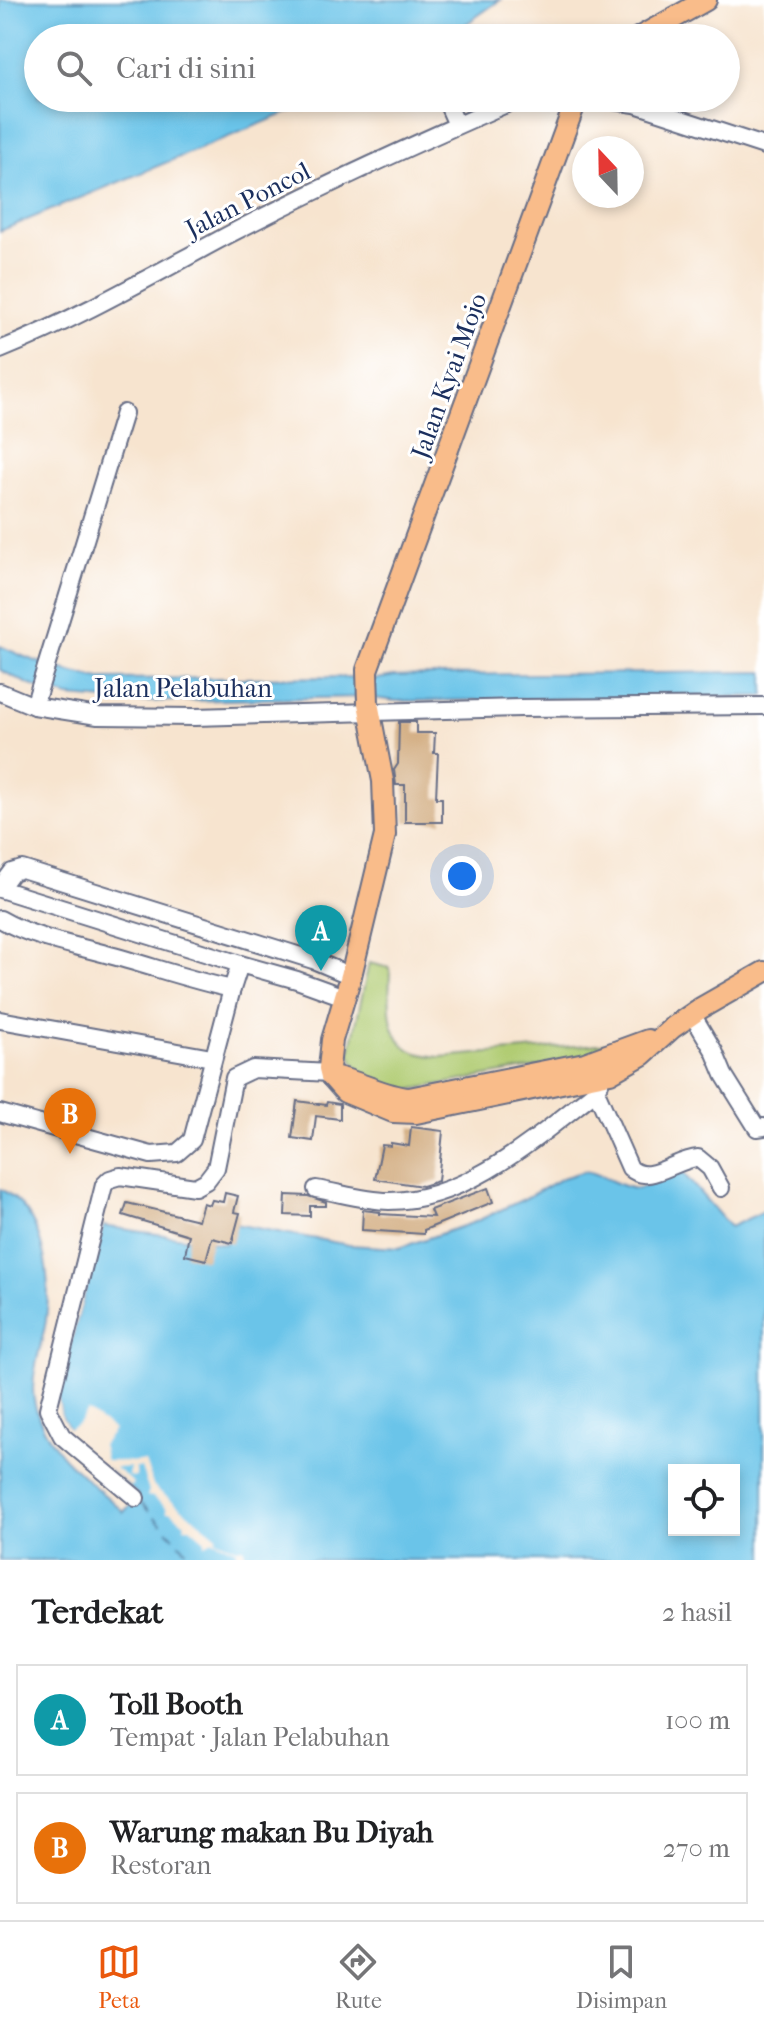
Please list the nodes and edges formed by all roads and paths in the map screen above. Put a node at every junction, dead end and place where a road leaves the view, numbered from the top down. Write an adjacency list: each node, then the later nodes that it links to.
1 (706, 0): 2 (main road)
2 (663, 24)
3 (453, 112): 7 (street)
4 (487, 112): 7 (street, Jalan Poncol)
5 (572, 112): 14 (main road, Jalan Kyai Mojo)
6 (660, 112): 8 (street)
7 (457, 125): 9 (street, Jalan Poncol)
8 (764, 146)
9 (0, 350)
10 (124, 413): 12 (street)
11 (0, 692): 12 (street, Jalan Pelabuhan)
12 (37, 698): 14 (street, Jalan Pelabuhan)
13 (764, 706): 14 (street, Jalan Pelabuhan)
14 (369, 708): 19 (main road)
15 (0, 888): 17 (street); 19 (street)
16 (0, 919): 20 (street)
17 (240, 964): 20 (street); 21 (street)
18 (764, 972): 22 (main road)
19 (351, 976): 21 (main road)
20 (232, 989): 24 (street)
21 (344, 997): 25 (main road)
22 (692, 1014): 26 (main road); 28 (street)
23 (0, 1020): 24 (street)
24 (212, 1058): 27 (street)
25 (331, 1075): 26 (main road); 31 (street)
26 (599, 1075): 29 (street); 30 (street)
27 (0, 1113)
28 (762, 1133)
29 (721, 1188)
30 (316, 1189)
31 (136, 1498)

